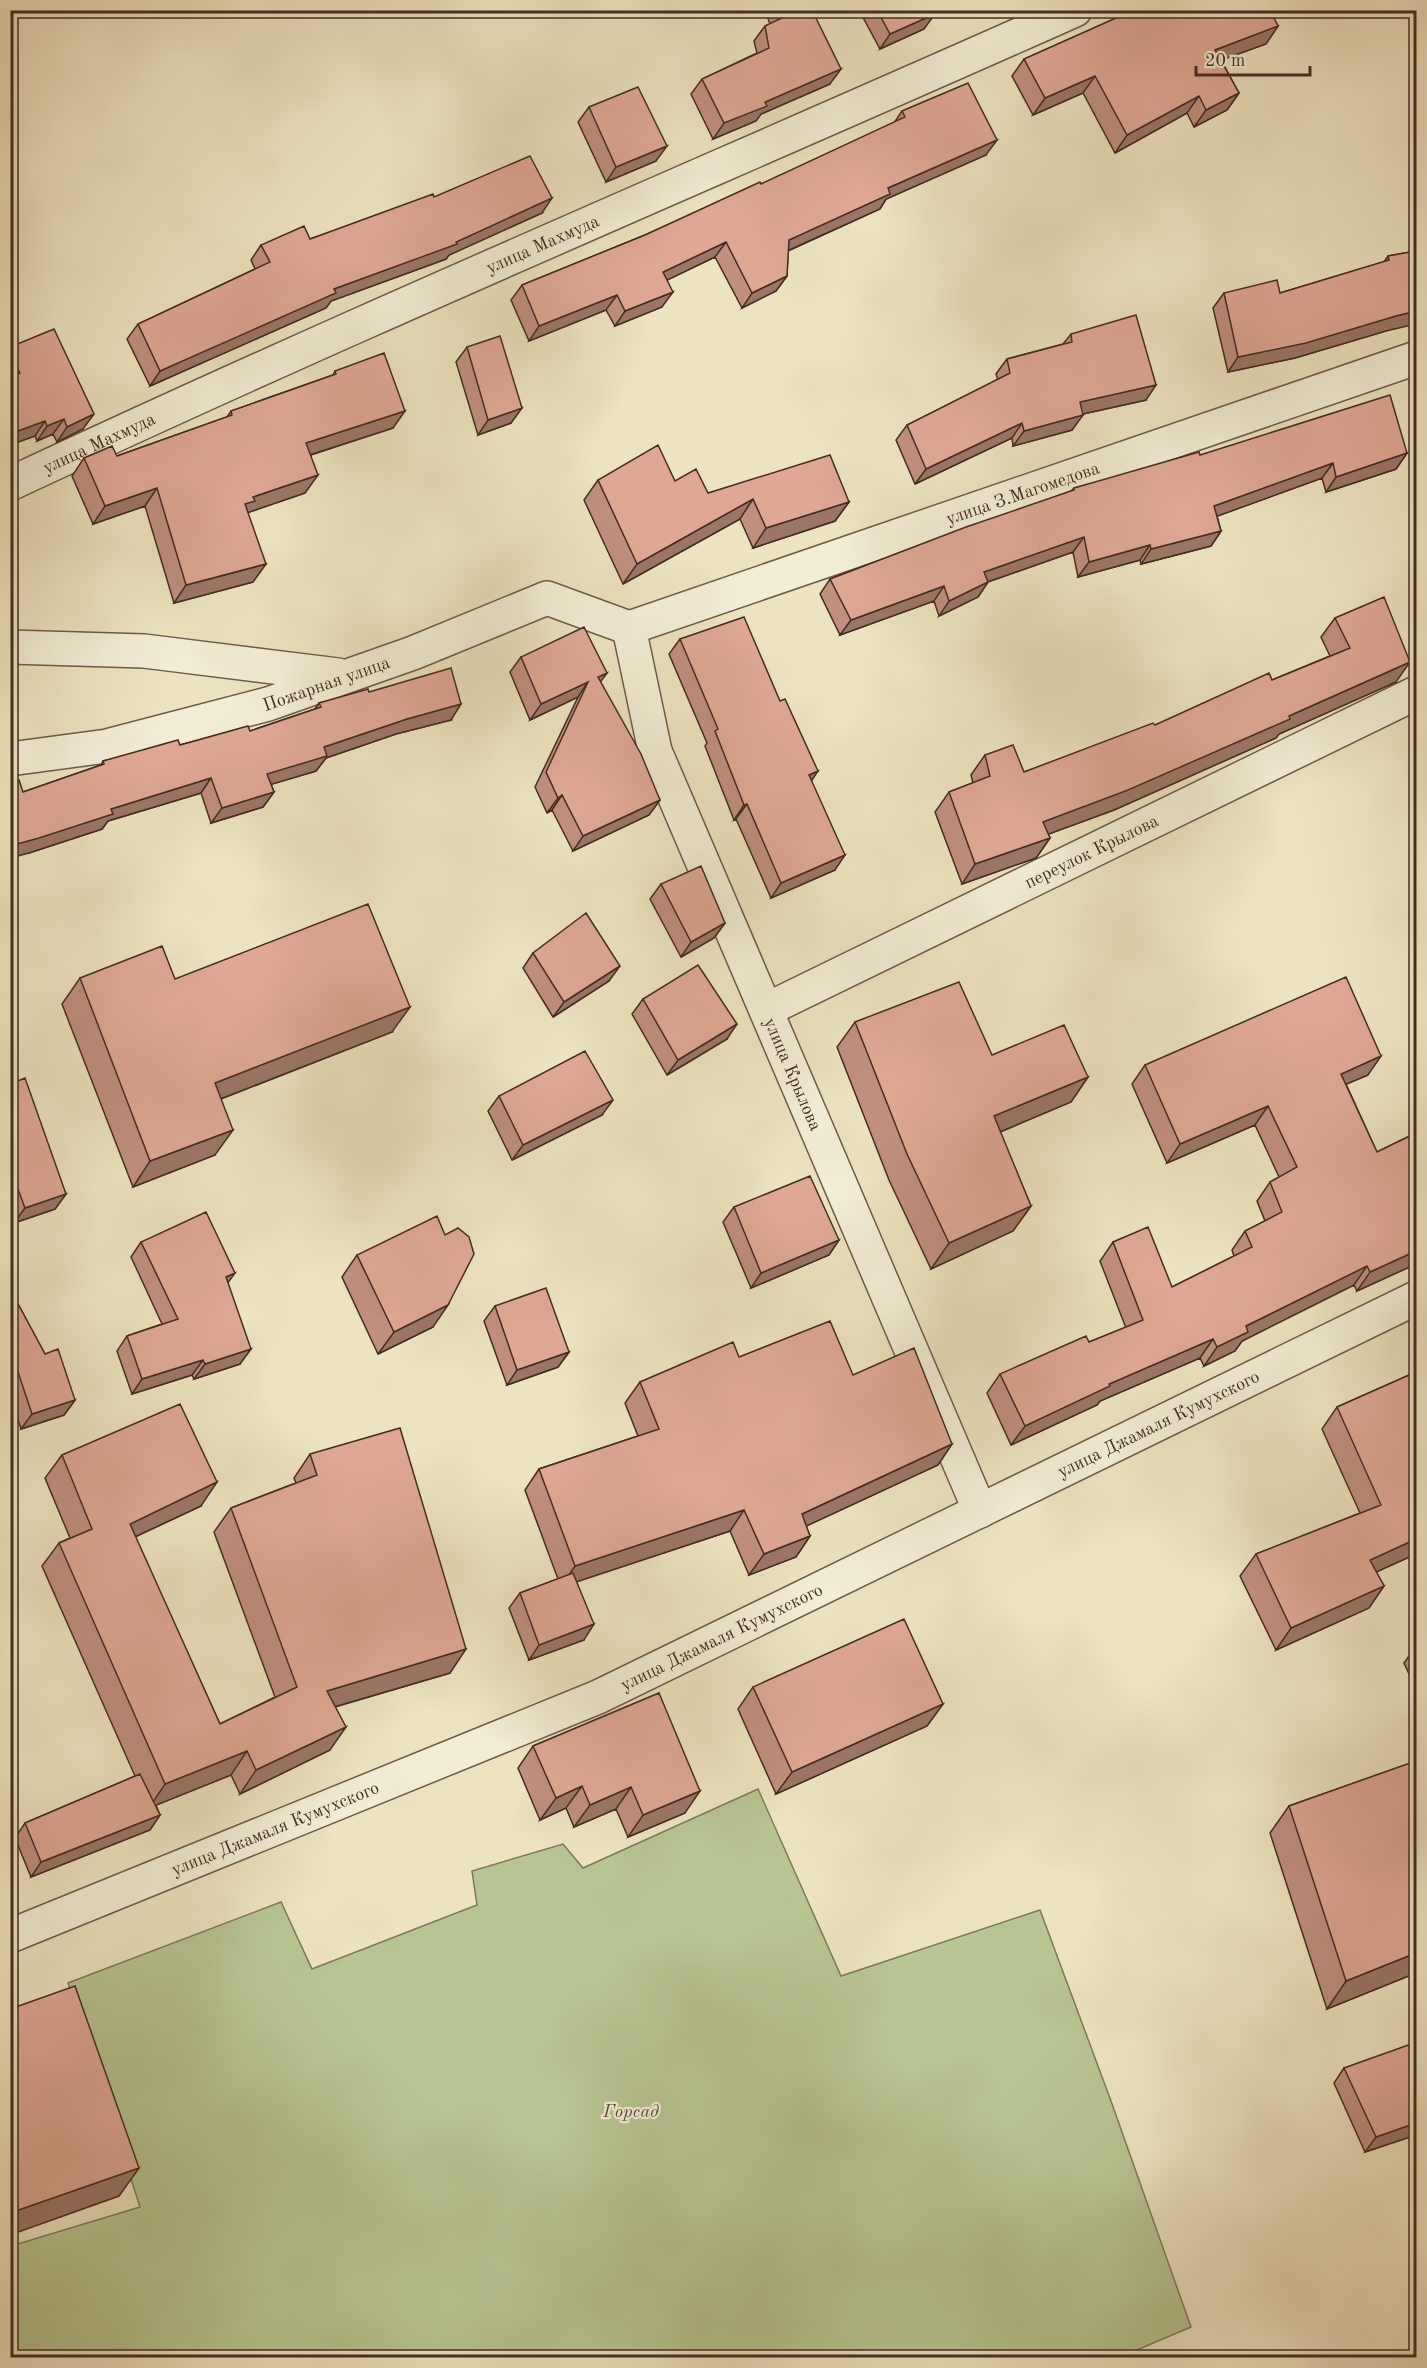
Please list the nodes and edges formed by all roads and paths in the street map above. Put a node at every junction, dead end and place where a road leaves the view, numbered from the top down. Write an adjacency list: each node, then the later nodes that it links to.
1 (1075, 10): 3 (street, улица Махмуда)
2 (1416, 358): 4 (street, улица З.Магомедова)
3 (10, 484)
4 (629, 628): 6 (street, Пожарная улица); 9 (street, улица Крылова)
5 (10, 647): 6 (street)
6 (345, 676): 8 (street, Пожарная улица)
7 (1416, 693): 9 (street, переулок Крылова)
8 (10, 759)
9 (766, 1010): 11 (street, улица Крылова)
10 (1416, 1298): 11 (street, улица Джамаля Кумухского)
11 (980, 1511): 12 (street, улица Джамаля Кумухского)
12 (10, 1936)

